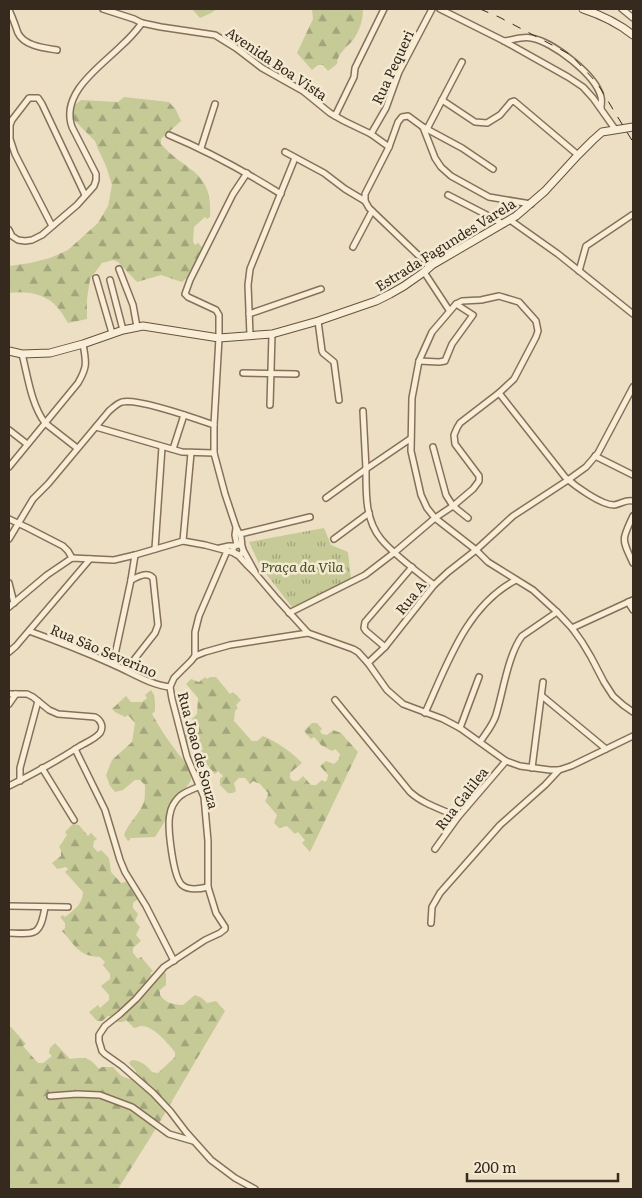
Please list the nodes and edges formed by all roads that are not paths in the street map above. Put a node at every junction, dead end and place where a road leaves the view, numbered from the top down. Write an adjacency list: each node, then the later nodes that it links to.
1 (103, 9): 9 (street, Avenida Boa Vista)
2 (384, 9): 17 (street)
3 (432, 9): 22 (street, Rua Pequeri)
4 (440, 9): 11 (street)
5 (583, 9): 10 (street)
6 (622, 9): 8 (street)
7 (9, 10): 12 (street)
8 (633, 18)
9 (142, 23): 17 (street, Avenida Boa Vista); 31 (street)
10 (633, 35)
11 (504, 41): 16 (street); 16 (street)
12 (57, 50)
13 (462, 62): 14 (street)
14 (442, 100): 19 (street); 26 (street)
15 (215, 104): 24 (street)
16 (601, 109): 20 (street)
17 (335, 116): 22 (street, Avenida Boa Vista)
18 (633, 126): 20 (street, Estrada Fagundes Varela)
19 (425, 128): 23 (street); 28 (street); 34 (street)
20 (614, 130): 26 (street, Estrada Fagundes Varela)
21 (169, 134): 24 (street)
22 (371, 134): 23 (street, Avenida Boa Vista)
23 (389, 147): 33 (street)
24 (201, 148): 29 (street)
25 (285, 152): 27 (street)
26 (578, 155): 34 (street, Estrada Fagundes Varela)
27 (295, 158): 30 (street); 33 (street)
28 (493, 169)
29 (248, 173): 30 (street); 59 (street)
30 (281, 194): 51 (street)
31 (85, 195): 39 (street); 39 (street)
32 (448, 195): 38 (street)
33 (365, 201): 35 (street)
34 (531, 204): 37 (street, Estrada Fagundes Varela)
35 (372, 211): 41 (street); 42 (street)
36 (632, 215): 44 (street)
37 (510, 220): 38 (street, Estrada Fagundes Varela); 44 (street)
38 (503, 225): 42 (street, Estrada Fagundes Varela)
39 (52, 226): 40 (street)
40 (9, 230)
41 (353, 246)
42 (432, 265): 45 (street, Estrada Fagundes Varela)
43 (119, 269): 54 (street)
44 (579, 271): 52 (street)
45 (424, 272): 50 (street); 53 (street, Estrada Fagundes Varela)
46 (96, 278): 56 (street)
47 (110, 280): 55 (street)
48 (321, 289): 51 (street)
49 (456, 304): 50 (street); 63 (street); 68 (street)
50 (449, 310): 63 (street)
51 (249, 314): 58 (street)
52 (633, 314)
53 (318, 321): 57 (street, Estrada Fagundes Varela); 69 (street)
54 (137, 327): 55 (street, Estrada Fagundes Varela); 59 (street, Estrada Fagundes Varela)
55 (122, 330): 56 (street, Estrada Fagundes Varela)
56 (112, 333): 60 (street, Estrada Fagundes Varela)
57 (272, 334): 58 (street, Estrada Fagundes Varela); 65 (street)
58 (250, 336): 59 (street, Estrada Fagundes Varela)
59 (219, 338): 74 (street)
60 (82, 344): 62 (street, Estrada Fagundes Varela); 73 (street)
61 (9, 351): 62 (street, Estrada Fagundes Varela)
62 (22, 354): 73 (street)
63 (419, 362): 77 (street)
64 (243, 373): 65 (street)
65 (270, 373): 66 (street); 70 (street)
66 (296, 374)
67 (633, 387): 85 (street, Rua A)
68 (499, 393): 89 (street); 92 (street)
69 (338, 400)
70 (270, 405)
71 (363, 411): 87 (street)
72 (184, 415): 74 (street); 75 (street); 82 (street)
73 (45, 423): 78 (street); 81 (street)
74 (214, 425): 84 (street)
75 (96, 427): 79 (street); 81 (street)
76 (9, 430): 78 (street)
77 (410, 439): 87 (street); 96 (street)
78 (27, 444): 86 (street)
79 (162, 447): 82 (street); 107 (street)
80 (433, 447): 92 (street)
81 (78, 448): 99 (street)
82 (173, 450): 83 (street)
83 (191, 453): 84 (street); 104 (street)
84 (214, 453): 100 (street)
85 (595, 456): 88 (street); 89 (street, Rua A)
86 (9, 467)
87 (366, 469): 90 (street); 93 (street)
88 (633, 475)
89 (568, 480): 91 (street); 108 (street, Rua A)
90 (326, 498)
91 (633, 501)
92 (453, 506): 96 (street); 97 (street)
93 (369, 514): 103 (street); 110 (street)
94 (633, 516): 115 (street)
95 (310, 517): 101 (street)
96 (436, 518): 108 (street); 110 (street)
97 (468, 518)
98 (9, 520): 99 (street)
99 (17, 523): 102 (street); 113 (street)
100 (236, 528): 101 (street); 105 (street)
101 (240, 534): 105 (street)
102 (9, 539)
103 (334, 539)
104 (183, 541): 106 (street); 107 (street)
105 (239, 547): 106 (street); 111 (street); 117 (street)
106 (220, 548): 109 (street)
107 (155, 549): 112 (street)
108 (476, 550): 119 (street); 121 (street, Rua A)
109 (227, 551): 111 (street); 133 (street)
110 (395, 552): 116 (street); 127 (street)
111 (236, 554): 117 (street)
112 (135, 555): 114 (street); 118 (street)
113 (72, 558): 114 (street); 123 (street)
114 (90, 559): 129 (street)
115 (633, 563)
116 (412, 567): 121 (street); 131 (street)
117 (255, 573): 127 (street)
118 (132, 580): 135 (street); 136 (street)
119 (516, 580): 126 (street); 147 (street)
120 (9, 583): 123 (street)
121 (434, 585): 131 (street, Rua A)
122 (631, 601): 125 (street); 128 (street)
123 (14, 603): 124 (street)
124 (9, 606)
125 (633, 610)
126 (557, 612): 128 (street); 150 (street)
127 (289, 613): 130 (street)
128 (572, 628): 146 (street)
129 (29, 631): 132 (street); 135 (street, Rua São Severino)
130 (308, 633): 133 (street, Rua Joao de Souza); 134 (street)
131 (384, 647): 134 (street, Rua A)
132 (9, 652)
133 (195, 656): 139 (street, Rua Joao de Souza)
134 (368, 663): 147 (street)
135 (113, 664): 136 (street, Rua São Severino)
136 (126, 670): 139 (street, Rua São Severino)
137 (479, 677): 148 (street)
138 (543, 682): 142 (street)
139 (170, 687): 159 (street, Rua Joao de Souza)
140 (9, 694): 141 (street)
141 (16, 694): 144 (street); 145 (street)
142 (542, 696): 152 (street); 155 (street)
143 (335, 700): 160 (street)
144 (38, 701): 151 (street); 157 (street)
145 (9, 704)
146 (633, 712)
147 (425, 713): 148 (street)
148 (460, 728): 150 (street)
149 (633, 736): 152 (street)
150 (480, 742): 153 (street)
151 (75, 749): 154 (street); 169 (street)
152 (606, 749): 156 (street)
153 (506, 760): 155 (street); 160 (street, Rua Galilea)
154 (42, 768): 157 (street); 161 (street)
155 (532, 768): 156 (street)
156 (559, 770): 167 (street)
157 (20, 781): 158 (street)
158 (9, 786)
159 (200, 786): 163 (street, Rua Joao de Souza); 163 (street)
160 (458, 817): 162 (street, Rua Galilea)
161 (74, 820)
162 (435, 849)
163 (208, 887): 169 (street, Rua Joao de Souza)
164 (9, 906): 166 (street)
165 (68, 906): 166 (street)
166 (45, 907): 168 (street)
167 (431, 924)
168 (9, 933)
169 (174, 961): 171 (street)
170 (50, 1096): 171 (street)
171 (194, 1141): 172 (street)
172 (255, 1189)

